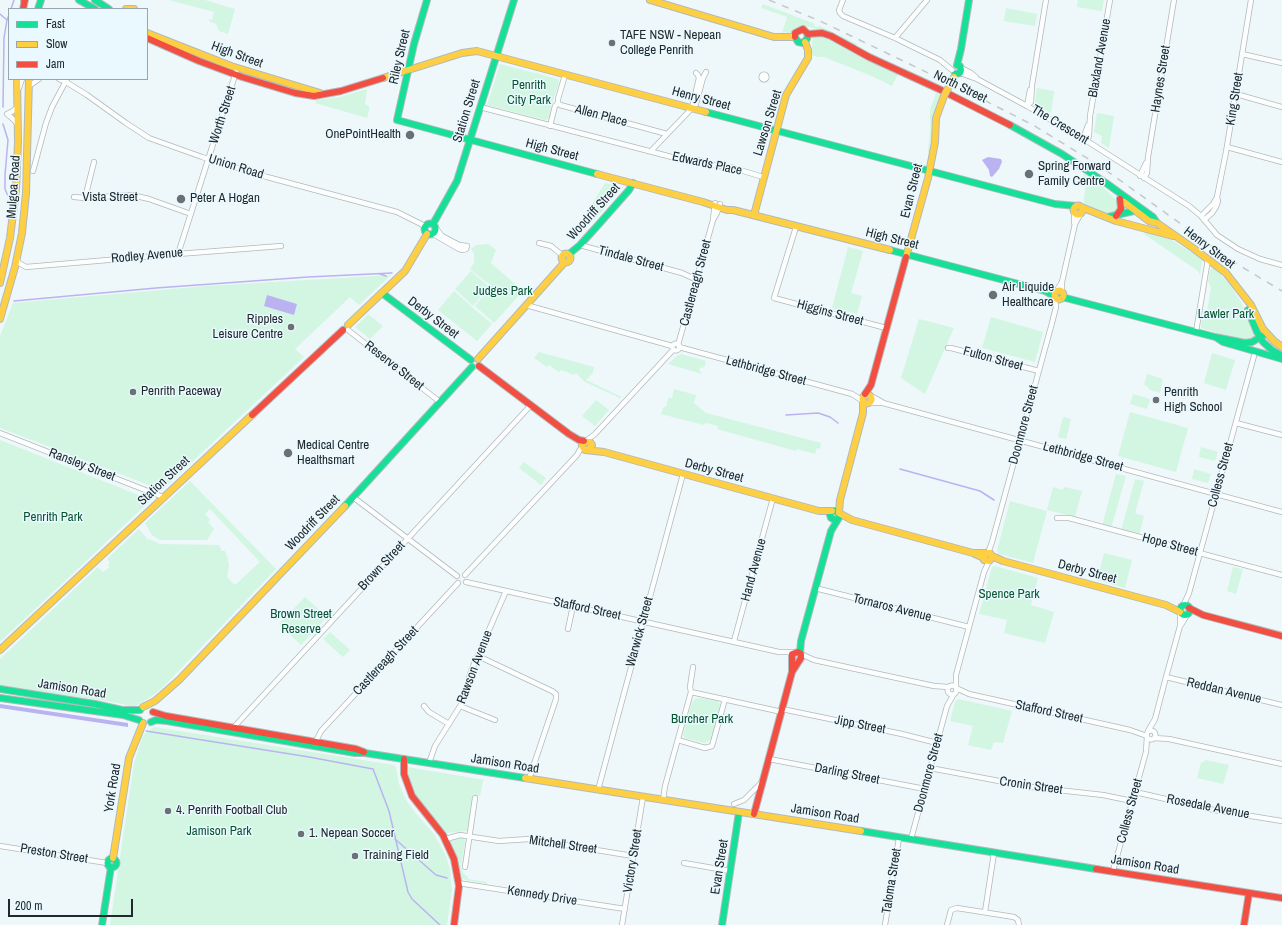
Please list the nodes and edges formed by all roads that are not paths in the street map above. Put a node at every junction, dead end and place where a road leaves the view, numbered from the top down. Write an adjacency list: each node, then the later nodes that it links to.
1 (79, 0): 13 (main road)
2 (95, 0): 14 (main road)
3 (426, 0): 24 (main road, Riley Street)
4 (514, 0): 22 (main road, Station Street)
5 (650, 0): 17 (main road)
6 (843, 0): 19 (street, The Crescent)
7 (927, 0): 19 (street)
8 (970, 0): 25 (main road, Evan Street)
9 (1046, 0): 41 (street)
10 (1110, 0): 51 (street, Blaxland Avenue)
11 (1174, 0): 61 (street, Haynes Street)
12 (1251, 0): 21 (street, King Street)
13 (93, 8)
14 (107, 8)
15 (148, 33): 26 (main road, High Street)
16 (808, 34): 17 (main road); 20 (main road); 59 (main road, North Street)
17 (795, 37): 20 (main road)
18 (148, 38): 26 (main road, High Street)
19 (895, 38): 25 (street, The Crescent)
20 (805, 42): 48 (main road, Lawson Street)
21 (1242, 54): 23 (street); 38 (street, King Street)
22 (496, 56): 24 (main road, Henry Street); 29 (main road, Henry Street); 42 (main road, Station Street)
23 (1282, 63)
24 (409, 70): 36 (main road, Henry Street); 45 (main road, Riley Street)
25 (957, 70): 41 (street, The Crescent); 58 (main road, Evan Street, bridge)
26 (237, 71): 36 (main road, High Street); 54 (street, Worth Street)
27 (706, 72): 44 (street)
28 (696, 73): 44 (street)
29 (564, 75): 39 (street); 44 (main road, Henry Street)
30 (17, 80): 37 (main road, Mulgoa Road)
31 (22, 80): 37 (street)
32 (30, 80): 35 (main road, Mulgoa Road)
33 (38, 80): 35 (street)
34 (66, 80): 54 (street, Union Road); 57 (street)
35 (29, 86): 89 (main road, Mulgoa Road)
36 (341, 91)
37 (18, 92): 40 (main road, Mulgoa Road)
38 (1236, 94): 43 (street); 52 (street, King Street)
39 (558, 103): 46 (street, Allen Place); 49 (street, Allen Place)
40 (18, 105): 47 (main road, Mulgoa Road); 47 (street)
41 (1027, 106): 51 (street, The Crescent)
42 (480, 107): 46 (street, Allen Place); 50 (main road, Station Street)
43 (1282, 107)
44 (692, 108): 48 (main road, Henry Street); 49 (street)
45 (397, 120): 50 (main road, High Street)
46 (550, 126): 53 (street, Allen Place)
47 (18, 128): 95 (main road, Mulgoa Road)
48 (776, 130): 58 (main road, Henry Street); 60 (main road, Lawson Street)
49 (668, 134): 53 (street)
50 (470, 140): 62 (main road, High Street); 79 (main road, Station Street)
51 (1085, 140): 61 (street, The Crescent)
52 (1227, 146): 56 (street); 64 (street, King Street)
53 (651, 151): 60 (street, Edwards Place)
54 (208, 159): 71 (street, Worth Street); 78 (street, Union Road)
55 (94, 162): 65 (street)
56 (1282, 162)
57 (33, 171)
58 (929, 171): 68 (main road, Henry Street); 87 (main road, Evan Street)
59 (1095, 176): 66 (main road, North Street); 70 (main road, North Street)
60 (764, 177): 72 (main road, Lawson Street)
61 (1142, 177): 75 (street, The Crescent)
62 (633, 183): 67 (main road, High Street); 84 (main road, Woodriff Street)
63 (74, 197): 65 (street, Vista Street)
64 (1217, 197): 75 (street, King Street); 76 (street, King Street)
65 (85, 198): 71 (street, Vista Street)
66 (1120, 199): 69 (main road, North Street); 74 (main road)
67 (717, 205): 72 (main road, High Street); 93 (street, Castlereagh Street)
68 (1078, 211): 73 (main road, Henry Street); 97 (street)
69 (1134, 211): 70 (main road); 74 (main road); 77 (main road, Henry Street)
70 (1147, 213): 77 (main road, Henry Street)
71 (191, 214): 86 (street, Worth Street)
72 (754, 215): 80 (main road, High Street)
73 (1105, 216): 74 (main road); 82 (main road)
74 (1116, 216)
75 (1201, 216): 76 (street, The Crescent)
76 (1204, 220): 91 (street, The Crescent)
77 (1157, 223): 82 (main road, Henry Street)
78 (425, 226): 79 (main road); 81 (main road)
79 (434, 226): 81 (main road); 81 (street)
80 (796, 227): 87 (main road, High Street); 102 (street, Higgins Street)
81 (430, 234): 96 (main road, Station Street)
82 (1176, 236): 90 (main road, Henry Street)
83 (539, 243): 88 (street)
84 (580, 245): 88 (main road, Woodriff Street); 92 (street, Tindale Street)
85 (281, 246): 86 (street, Rodley Avenue)
86 (178, 254): 89 (street, Rodley Avenue)
87 (907, 254): 97 (main road, High Street); 102 (main road, Evan Street)
88 (566, 255): 99 (main road)
89 (17, 259): 100 (main road, Mulgoa Road)
90 (1208, 259): 98 (main road, Henry Street); 103 (street)
91 (1282, 265)
92 (682, 273): 93 (street, Tindale Street); 94 (street, Tindale Street)
93 (699, 274): 94 (street, Castlereagh Street)
94 (697, 280): 107 (street, Castlereagh Street)
95 (0, 283)
96 (382, 293): 101 (main road, Station Street); 114 (main road, Derby Street)
97 (1059, 294): 103 (main road, High Street); 116 (street, Doonmore Street)
98 (1243, 294): 104 (main road, Henry Street); 106 (main road, Henry Street)
99 (526, 305): 109 (street); 113 (main road)
100 (0, 319)
101 (346, 328): 118 (street, Reserve Street); 127 (main road, Station Street)
102 (886, 328): 117 (main road, Evan Street)
103 (1196, 332): 105 (main road, High Street)
104 (1266, 333): 106 (main road); 108 (main road)
105 (1215, 337): 106 (main road); 112 (main road)
106 (1262, 340): 112 (main road)
107 (679, 346): 109 (street); 117 (street, Lethbridge Street)
108 (1282, 347)
109 (673, 348): 124 (street)
110 (948, 348): 116 (street, Fulton Street)
111 (1254, 356): 120 (street, Colless Street)
112 (1282, 357)
113 (478, 359): 114 (main road); 115 (main road)
114 (471, 360): 115 (main road)
115 (475, 366): 118 (main road, Woodriff Street); 119 (main road, Derby Street)
116 (1039, 371): 123 (street, Doonmore Street)
117 (867, 398): 123 (street, Lethbridge Street); 131 (main road)
118 (440, 402): 128 (main road, Woodriff Street)
119 (531, 405): 124 (main road, Derby Street); 133 (street, Brown Street)
120 (1236, 423): 122 (street); 126 (street, Colless Street)
121 (0, 434): 127 (street, Ransley Street)
122 (1282, 436)
123 (1020, 440): 126 (street, Lethbridge Street); 135 (street, Doonmore Street)
124 (586, 445): 125 (main road, Derby Street); 136 (street)
125 (683, 474): 129 (main road, Derby Street); 145 (street, Warwick Street)
126 (1216, 494): 130 (street, Lethbridge Street); 134 (street, Colless Street)
127 (163, 497): 150 (main road, Station Street)
128 (353, 497): 133 (street); 160 (main road, Woodriff Street)
129 (773, 498): 131 (main road, Derby Street); 149 (street, Hand Avenue)
130 (1282, 512)
131 (835, 515): 135 (main road, Derby Street); 141 (main road)
132 (1057, 518): 134 (street, Hope Street)
133 (408, 539): 138 (street); 179 (street, Brown Street)
134 (1200, 553): 137 (street, Hope Street); 144 (street, Colless Street)
135 (988, 557): 144 (main road, Derby Street); 146 (street, Doonmore Street)
136 (465, 575): 138 (street); 139 (street)
137 (1282, 575)
138 (457, 576): 140 (street)
139 (466, 582): 140 (street); 142 (street, Stafford Street)
140 (458, 583): 183 (street, Castlereagh Street)
141 (815, 588): 146 (street, Tornaros Avenue); 152 (main road)
142 (506, 591): 143 (street, Stafford Street); 151 (street, Rawson Avenue)
143 (574, 606): 145 (street, Stafford Street); 147 (street)
144 (1185, 610): 148 (main road, Derby Street); 155 (street, Colless Street)
145 (643, 621): 149 (street, Stafford Street); 195 (street, Warwick Street)
146 (969, 627): 154 (street, Doonmore Street)
147 (568, 629)
148 (1282, 636)
149 (734, 642): 152 (street, Stafford Street)
150 (0, 650)
151 (478, 656): 169 (street, Rawson Avenue); 192 (street)
152 (797, 656): 156 (street, Stafford Street); 172 (main road)
153 (693, 667): 161 (street)
154 (956, 675): 157 (street, Doonmore Street); 158 (street, Doonmore Street)
155 (1166, 677): 167 (street, Reddan Avenue); 174 (street, Colless Street)
156 (934, 686): 157 (street, Stafford Street); 162 (street, Stafford Street)
157 (949, 686): 158 (street); 162 (street)
158 (956, 688): 163 (street); 164 (street, Stafford Street)
159 (0, 689): 171 (main road, Jamison Road)
160 (167, 692): 171 (main road, Woodriff Street); 173 (main road, Woodriff Street)
161 (691, 692): 166 (street, Jipp Street); 182 (street)
162 (948, 693): 163 (street); 170 (street, Doonmore Street)
163 (954, 694): 164 (street, Stafford Street); 170 (street, Doonmore Street)
164 (968, 694): 180 (street, Stafford Street)
165 (0, 698): 176 (main road, Jamison Road)
166 (725, 700): 172 (street, Jipp Street); 182 (street)
167 (1282, 705)
168 (424, 706): 178 (street)
169 (460, 706): 175 (street); 178 (street, Rawson Avenue)
170 (948, 706): 184 (street, Doonmore Street)
171 (141, 709): 173 (main road); 176 (main road)
172 (782, 710): 184 (street, Jipp Street); 188 (main road)
173 (153, 711): 177 (main road); 179 (main road, Jamison Road)
174 (1154, 719): 180 (street, Colless Street); 181 (street, Colless Street)
175 (495, 720)
176 (141, 722): 177 (main road); 215 (main road, York Road)
177 (151, 722): 186 (main road, Jamison Road)
178 (449, 724): 189 (street, Rawson Avenue)
179 (234, 727): 183 (main road, Jamison Road)
180 (1147, 734): 181 (street); 181 (street); 185 (street, Colless Street)
181 (1154, 735): 185 (street, Colless Street); 190 (street)
182 (678, 740): 200 (street)
183 (316, 741): 186 (main road, Jamison Road)
184 (938, 743): 191 (street, Doonmore Street)
185 (1146, 752): 196 (street, Colless Street)
186 (365, 753): 187 (main road, Jamison Road)
187 (404, 759): 189 (main road, Jamison Road); 209 (main road)
188 (769, 759): 193 (main road); 194 (street, Darling Street)
189 (429, 763): 192 (main road, Jamison Road)
190 (1282, 764)
191 (930, 768): 194 (street, Doonmore Street); 201 (street, Cronin Street)
192 (529, 779): 195 (main road, Jamison Road)
193 (762, 782): 198 (street); 202 (main road)
194 (925, 789): 210 (street, Doonmore Street)
195 (598, 790): 197 (main road, Jamison Road)
196 (1135, 792): 201 (street, Colless Street); 206 (street, Rosedale Avenue)
197 (643, 797): 200 (main road, Jamison Road); 213 (street, Victory Street)
198 (748, 797): 202 (street); 203 (street)
199 (475, 798): 207 (street)
200 (663, 800): 204 (main road, Jamison Road)
201 (1132, 801): 218 (street, Colless Street)
202 (757, 802): 205 (main road)
203 (734, 804)
204 (739, 812): 205 (main road, Jamison Road); 217 (main road, Evan Street)
205 (754, 814): 208 (main road, Jamison Road)
206 (1282, 821)
207 (469, 836): 209 (street, Mitchell Street); 213 (street, Mitchell Street); 216 (street)
208 (899, 838): 210 (main road, Jamison Road); 232 (street, Taloma Street)
209 (446, 840): 219 (main road)
210 (911, 840): 212 (main road, Jamison Road)
211 (0, 846): 215 (street, Preston Street)
212 (994, 853): 218 (main road, Jamison Road); 225 (street)
213 (633, 856): 223 (street, Victory Street)
214 (684, 863): 217 (street)
215 (109, 865): 228 (main road, York Road)
216 (465, 867)
217 (730, 871): 231 (main road, Evan Street)
218 (1113, 871): 220 (main road, Jamison Road)
219 (458, 882): 223 (street, Kennedy Drive); 229 (main road)
220 (1249, 893): 221 (main road, Jamison Road); 234 (main road)
221 (1282, 898)
222 (945, 906): 224 (street)
223 (625, 909): 230 (street, Victory Street)
224 (951, 910): 225 (street); 233 (street)
225 (985, 912): 227 (street)
226 (1025, 918): 227 (street)
227 (1018, 923)
228 (102, 925)
229 (454, 925)
230 (622, 925)
231 (722, 925)
232 (885, 925)
233 (947, 925)
234 (1244, 925)

